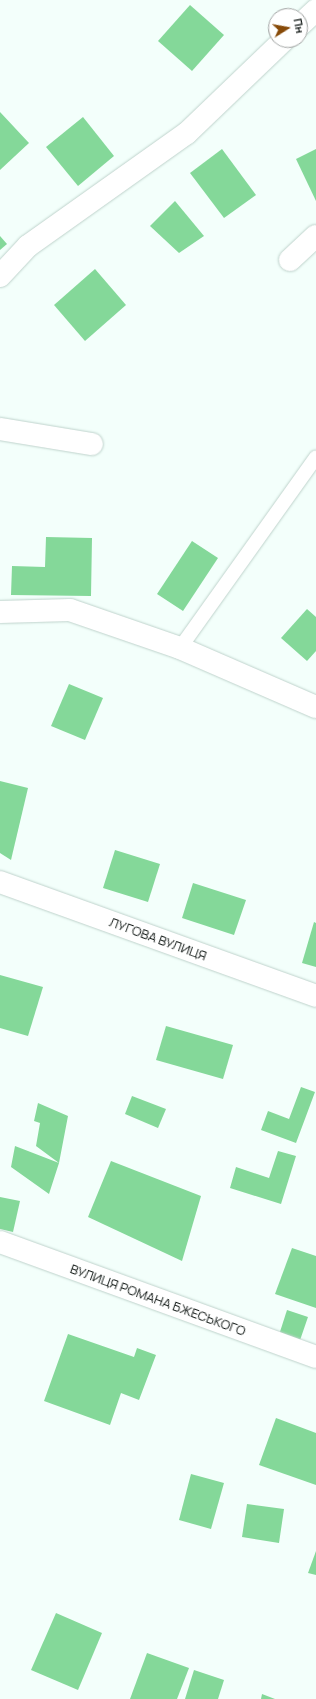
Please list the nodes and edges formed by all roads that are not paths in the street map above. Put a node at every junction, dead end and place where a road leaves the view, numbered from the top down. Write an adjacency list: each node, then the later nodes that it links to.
1 (316, 10): 2 (street)
2 (308, 18)
3 (276, 48): 6 (street)
4 (316, 236): 5 (street)
5 (290, 260)
6 (0, 276)
7 (0, 429): 8 (street)
8 (92, 444)
9 (316, 457): 11 (lane)
10 (0, 612): 11 (street)
11 (180, 648): 12 (street)
12 (316, 707)
13 (0, 882): 14 (street, ЛУГОВА ВУЛИЦЯ)
14 (316, 996)
15 (0, 1242): 16 (street, ВУЛИЦЯ РОМАНА БЖЕСЬКОГО)
16 (316, 1357)

